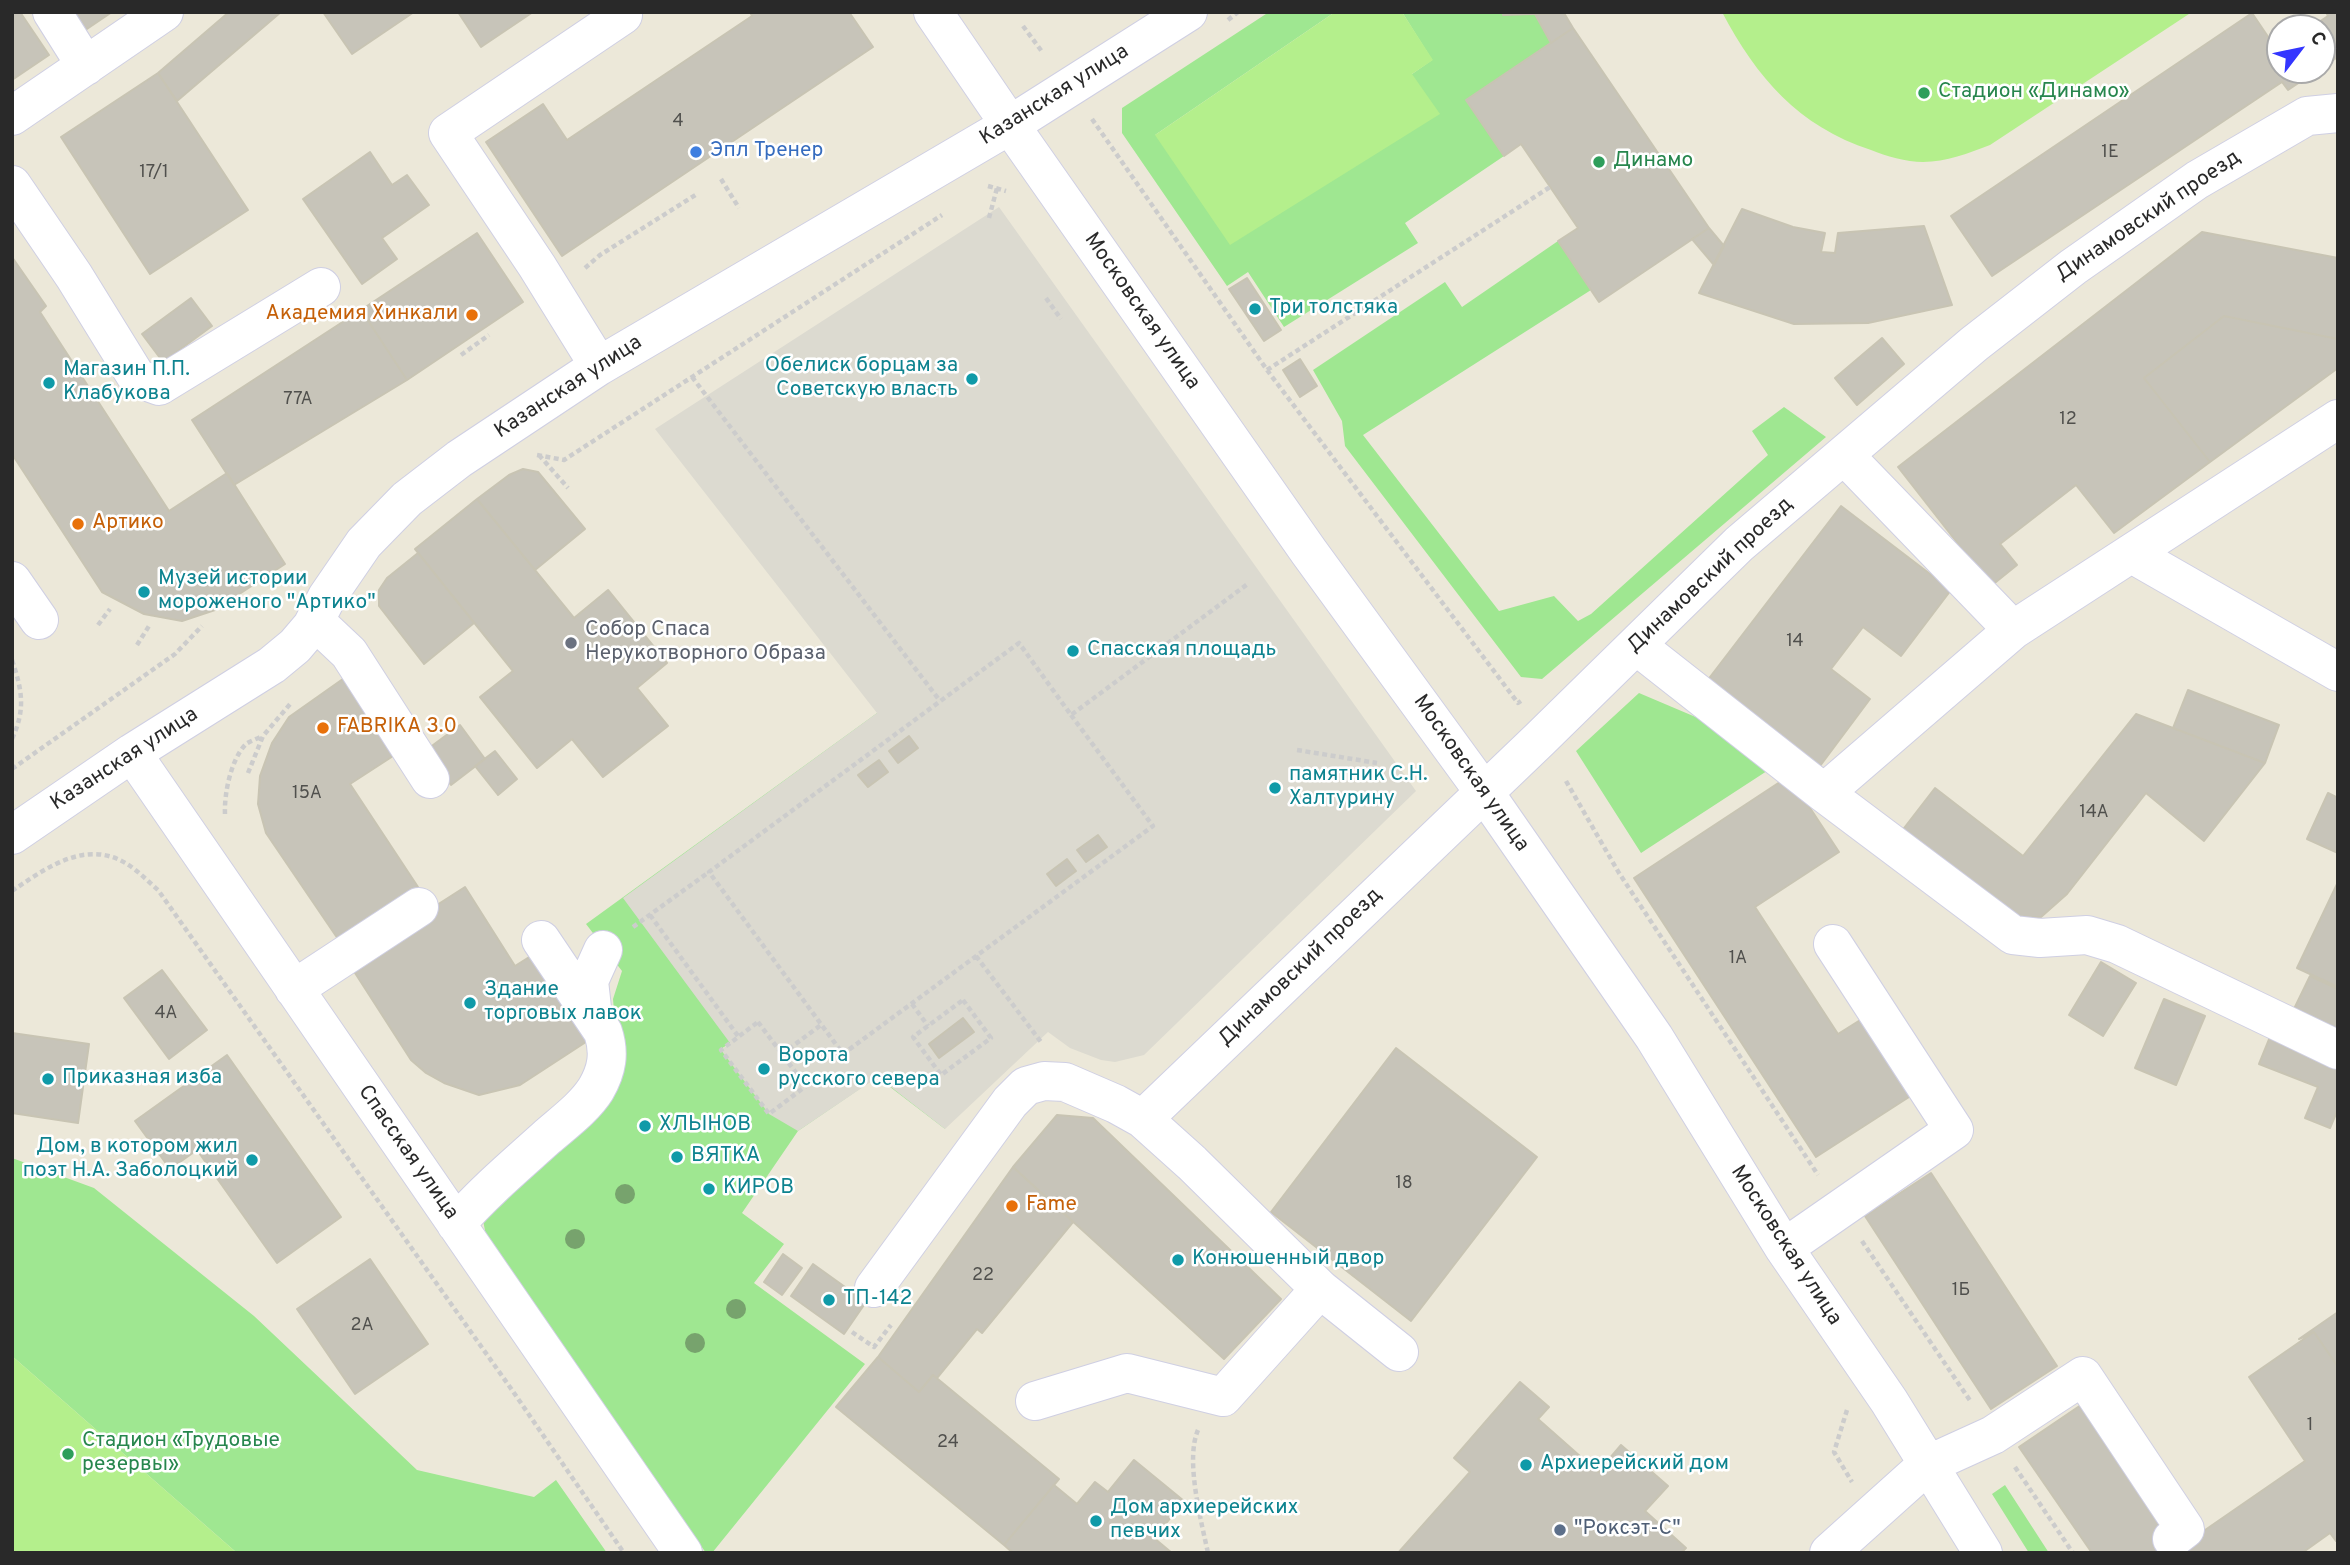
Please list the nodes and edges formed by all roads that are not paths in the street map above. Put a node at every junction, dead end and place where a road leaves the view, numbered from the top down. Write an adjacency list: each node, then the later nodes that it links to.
1 (52, 12): 6 (street)
2 (164, 12): 6 (street)
3 (933, 12): 9 (street, Московская улица)
4 (1188, 12): 9 (street, Казанская улица)
5 (623, 15): 12 (street)
6 (86, 66): 8 (street)
7 (2338, 113): 14 (street, Динамовский проезд)
8 (12, 116)
9 (1010, 125): 12 (street, Казанская улица); 24 (street, Московская улица)
10 (12, 185): 11 (street)
11 (321, 287)
12 (600, 366): 18 (street, Казанская улица)
13 (2338, 419): 15 (street)
14 (1843, 455): 19 (street); 20 (street, Динамовский проезд)
15 (2132, 554): 19 (street); 21 (street)
16 (12, 581): 17 (street)
17 (39, 620)
18 (315, 621): 22 (street, Казанская улица); 23 (street)
19 (2013, 631): 25 (street)
20 (1637, 646): 24 (street, Динамовский проезд); 25 (street)
21 (2338, 673)
22 (132, 753): 26 (street, Казанская улица); 31 (street, Спасская улица)
23 (430, 779)
24 (1484, 792): 34 (street, Динамовский проезд); 36 (street, Московская улица)
25 (1824, 793): 33 (street)
26 (12, 835)
27 (419, 907): 31 (street)
28 (541, 940): 32 (street)
29 (1833, 944): 36 (street)
30 (603, 950): 32 (street)
31 (294, 989): 35 (street, Спасская улица)
32 (593, 1017): 35 (street)
33 (2338, 1050)
34 (1143, 1119): 37 (street); 38 (street)
35 (456, 1224): 43 (street, Спасская улица)
36 (1784, 1248): 41 (street, Московская улица)
37 (874, 1288)
38 (1320, 1289): 39 (street); 40 (street)
39 (1398, 1352)
40 (1035, 1401)
41 (1927, 1465): 42 (street); 44 (street); 45 (street, Московская улица)
42 (2172, 1539)
43 (683, 1553)
44 (1829, 1553)
45 (1983, 1553)

